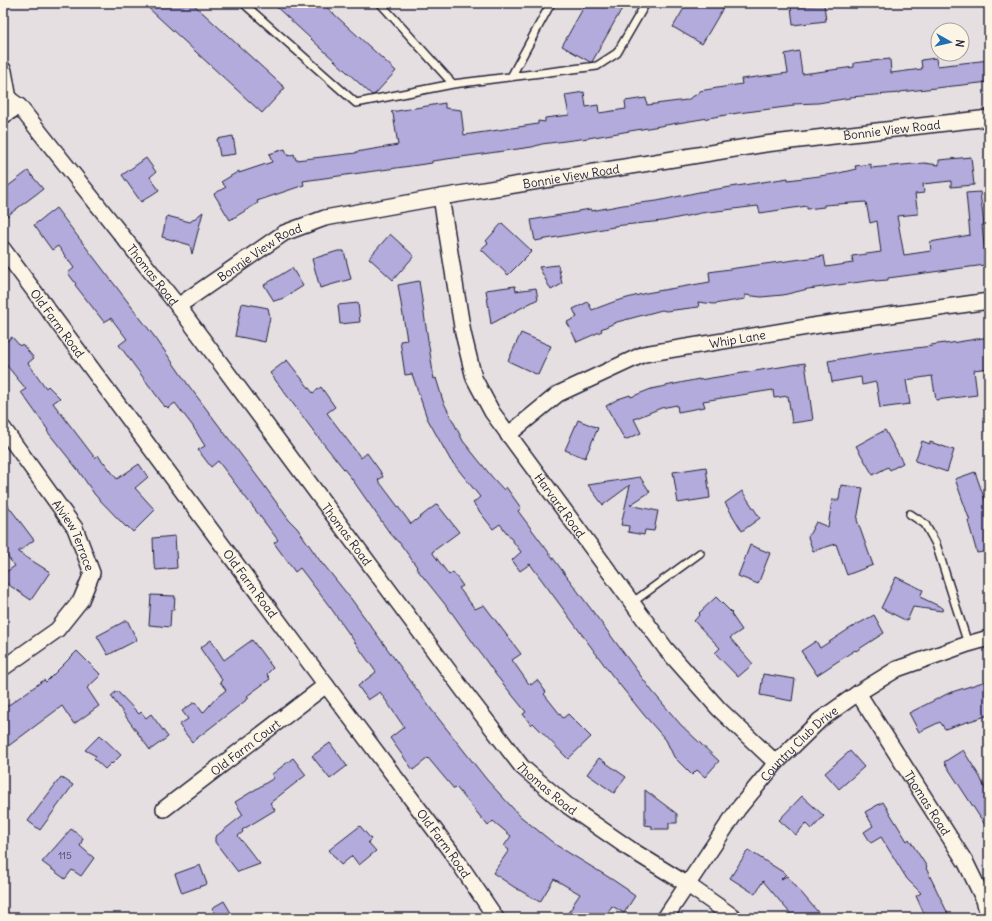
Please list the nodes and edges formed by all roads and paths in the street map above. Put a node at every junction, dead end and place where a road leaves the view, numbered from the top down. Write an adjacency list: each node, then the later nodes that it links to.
1 (243, 3): 7 (lane)
2 (380, 3): 7 (lane)
3 (551, 3): 6 (lane)
4 (646, 3): 6 (lane)
5 (3, 69): 8 (street, Thomas Road)
6 (511, 77): 7 (lane)
7 (453, 84)
8 (10, 100): 9 (street); 14 (street, Thomas Road)
9 (3, 116)
10 (989, 118): 11 (street, Bonnie View Road)
11 (442, 197): 14 (street, Bonnie View Road); 16 (street, Harvard Road)
12 (3, 249): 23 (street, Old Farm Road)
13 (989, 301): 16 (street, Whip Lane)
14 (178, 306): 27 (street, Thomas Road)
15 (3, 428): 22 (street, Alview Terrace)
16 (508, 434): 19 (street, Harvard Road)
17 (910, 514): 21 (lane)
18 (700, 553): 19 (lane)
19 (633, 602): 25 (street, Harvard Road)
20 (989, 638): 21 (street, Country Club Drive)
21 (968, 644): 24 (street, Country Club Drive)
22 (3, 668)
23 (326, 686): 26 (street, Old Farm Court); 28 (street, Old Farm Road)
24 (858, 693): 25 (street, Country Club Drive); 31 (street, Thomas Road)
25 (776, 763): 27 (street, Country Club Drive)
26 (164, 810)
27 (688, 885): 29 (street, Country Club Drive); 30 (street, Thomas Road)
28 (496, 918)
29 (665, 918)
30 (735, 918)
31 (989, 918)

